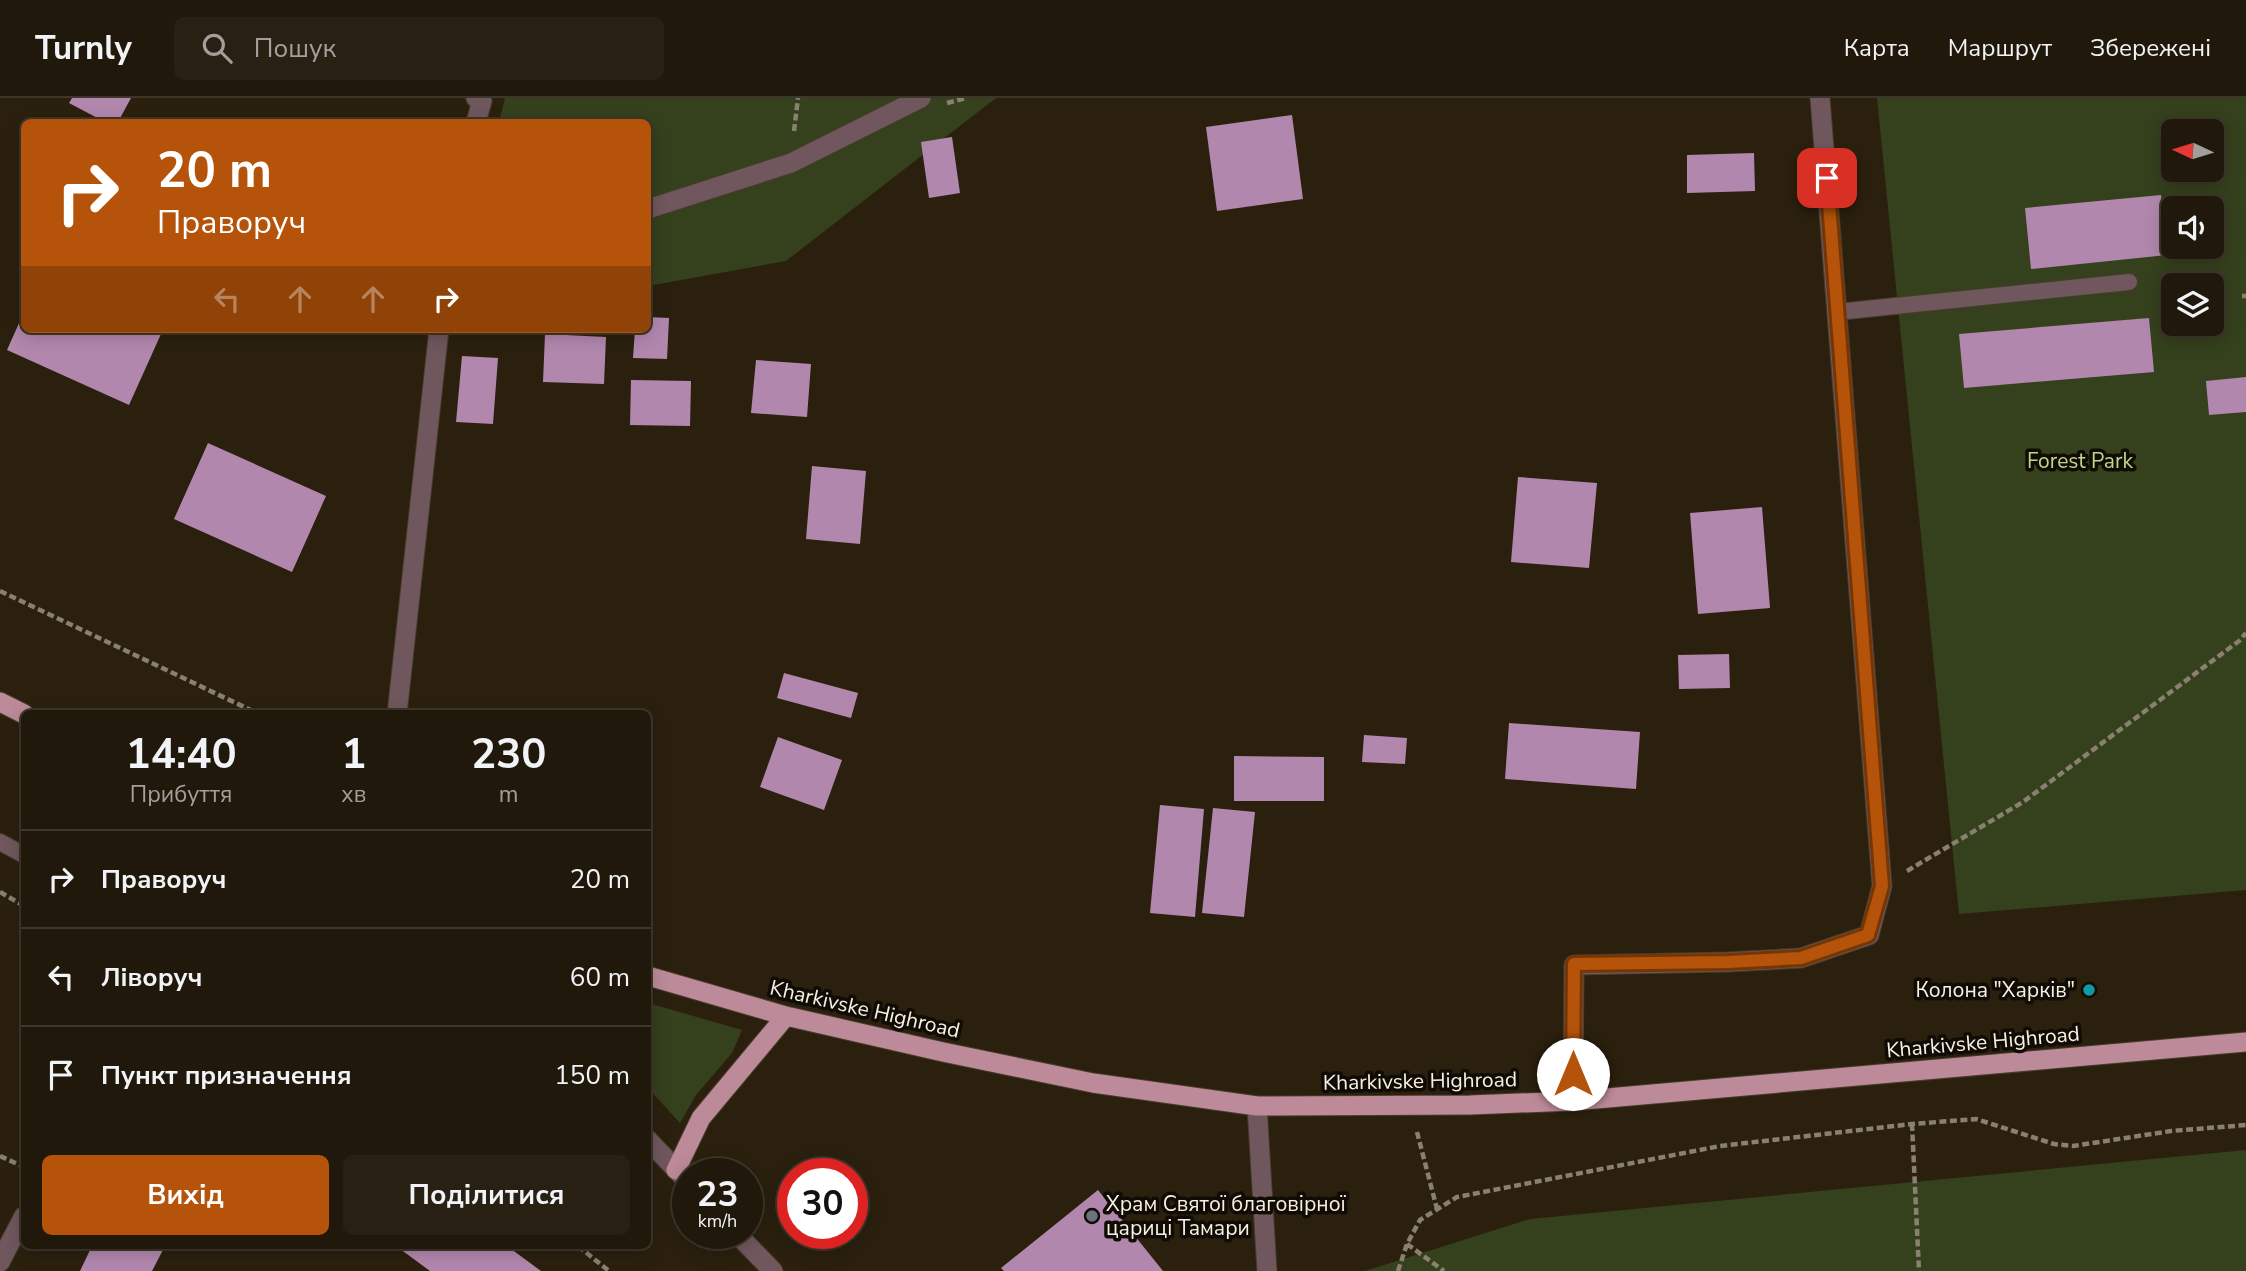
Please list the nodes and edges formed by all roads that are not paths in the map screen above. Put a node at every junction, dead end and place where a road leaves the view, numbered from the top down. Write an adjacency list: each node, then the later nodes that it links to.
1 (475, 98): 4 (street)
2 (921, 98): 5 (street)
3 (1820, 98): 7 (street)
4 (477, 119)
5 (651, 208)
6 (2129, 282): 7 (lane)
7 (1837, 312): 17 (street)
8 (439, 333): 10 (street)
9 (0, 702): 11 (main road)
10 (397, 710)
11 (21, 712)
12 (0, 842): 13 (lane)
13 (21, 853)
14 (651, 977): 15 (main road, Kharkivske Highroad)
15 (786, 1016): 18 (main road, Kharkivske Highroad); 20 (main road)
16 (2246, 1042): 17 (main road, Kharkivske Highroad)
17 (1573, 1101): 18 (main road, Kharkivske Highroad)
18 (1257, 1106): 26 (street)
19 (651, 1143): 21 (street)
20 (688, 1158)
21 (672, 1165)
22 (21, 1222): 24 (street)
23 (752, 1249): 25 (street)
24 (0, 1262)
25 (773, 1271)
26 (1267, 1271)

